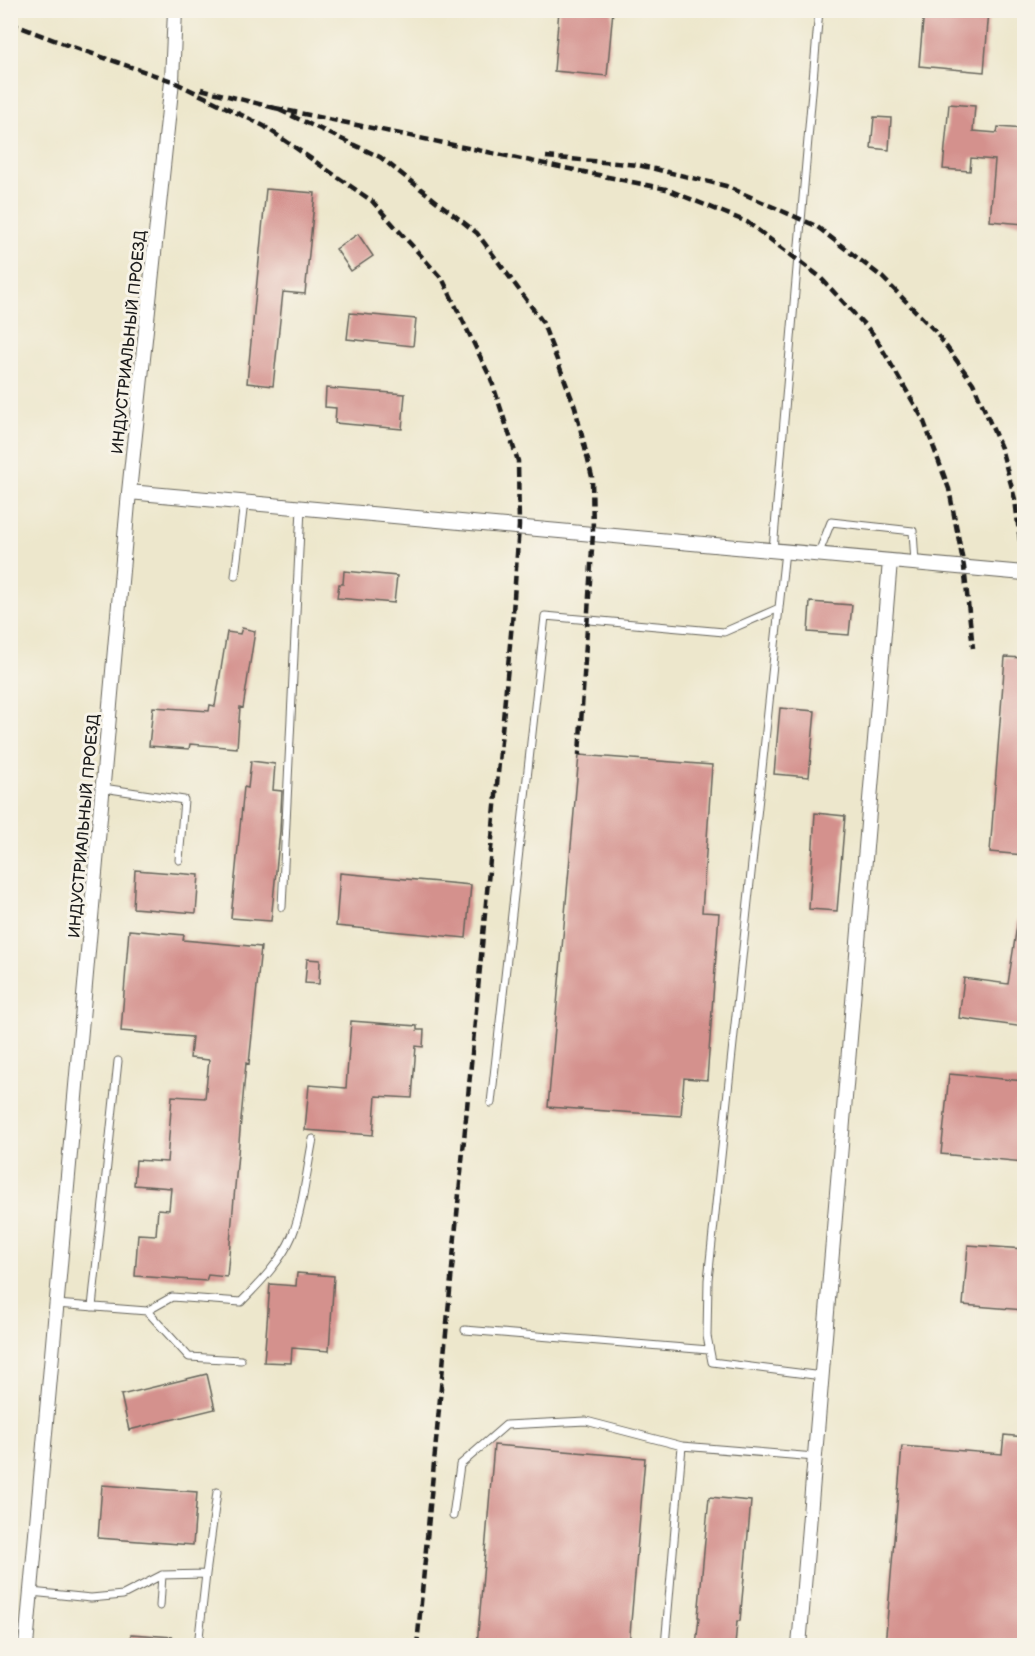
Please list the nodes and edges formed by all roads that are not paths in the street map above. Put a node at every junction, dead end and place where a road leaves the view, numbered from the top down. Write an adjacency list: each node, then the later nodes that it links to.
1 (175, 10): 3 (street, ИНДУСТРИАЛЬНЫЙ ПРОЕЗД)
2 (819, 10): 6 (lane)
3 (129, 492): 4 (street); 13 (street, ИНДУСТРИАЛЬНЫЙ ПРОЕЗД)
4 (244, 502): 5 (street); 11 (lane)
5 (301, 508): 6 (street); 15 (lane)
6 (779, 551): 7 (street); 12 (lane)
7 (818, 555): 8 (street); 9 (lane)
8 (890, 561): 9 (street); 25 (street)
9 (915, 563): 10 (street)
10 (1024, 573)
11 (235, 576)
12 (779, 608): 17 (lane); 23 (lane)
13 (103, 788): 14 (lane); 19 (street, ИНДУСТРИАЛЬНЫЙ ПРОЕЗД)
14 (179, 860)
15 (282, 907)
16 (118, 1061): 20 (lane)
17 (491, 1103)
18 (313, 1139): 21 (lane)
19 (56, 1304): 20 (lane); 32 (street, ИНДУСТРИАЛЬНЫЙ ПРОЕЗД)
20 (92, 1307): 21 (lane)
21 (147, 1311): 24 (lane)
22 (465, 1330): 23 (lane)
23 (710, 1350): 25 (lane)
24 (241, 1360)
25 (822, 1376): 27 (street)
26 (682, 1446): 27 (lane); 29 (lane); 36 (lane)
27 (815, 1457): 37 (street)
28 (217, 1492): 30 (lane)
29 (453, 1516)
30 (206, 1574): 31 (lane); 35 (lane)
31 (162, 1575): 32 (lane); 33 (lane)
32 (31, 1592): 34 (street, ИНДУСТРИАЛЬНЫЙ ПРОЕЗД)
33 (160, 1606)
34 (26, 1646)
35 (198, 1646)
36 (665, 1646)
37 (799, 1646)

